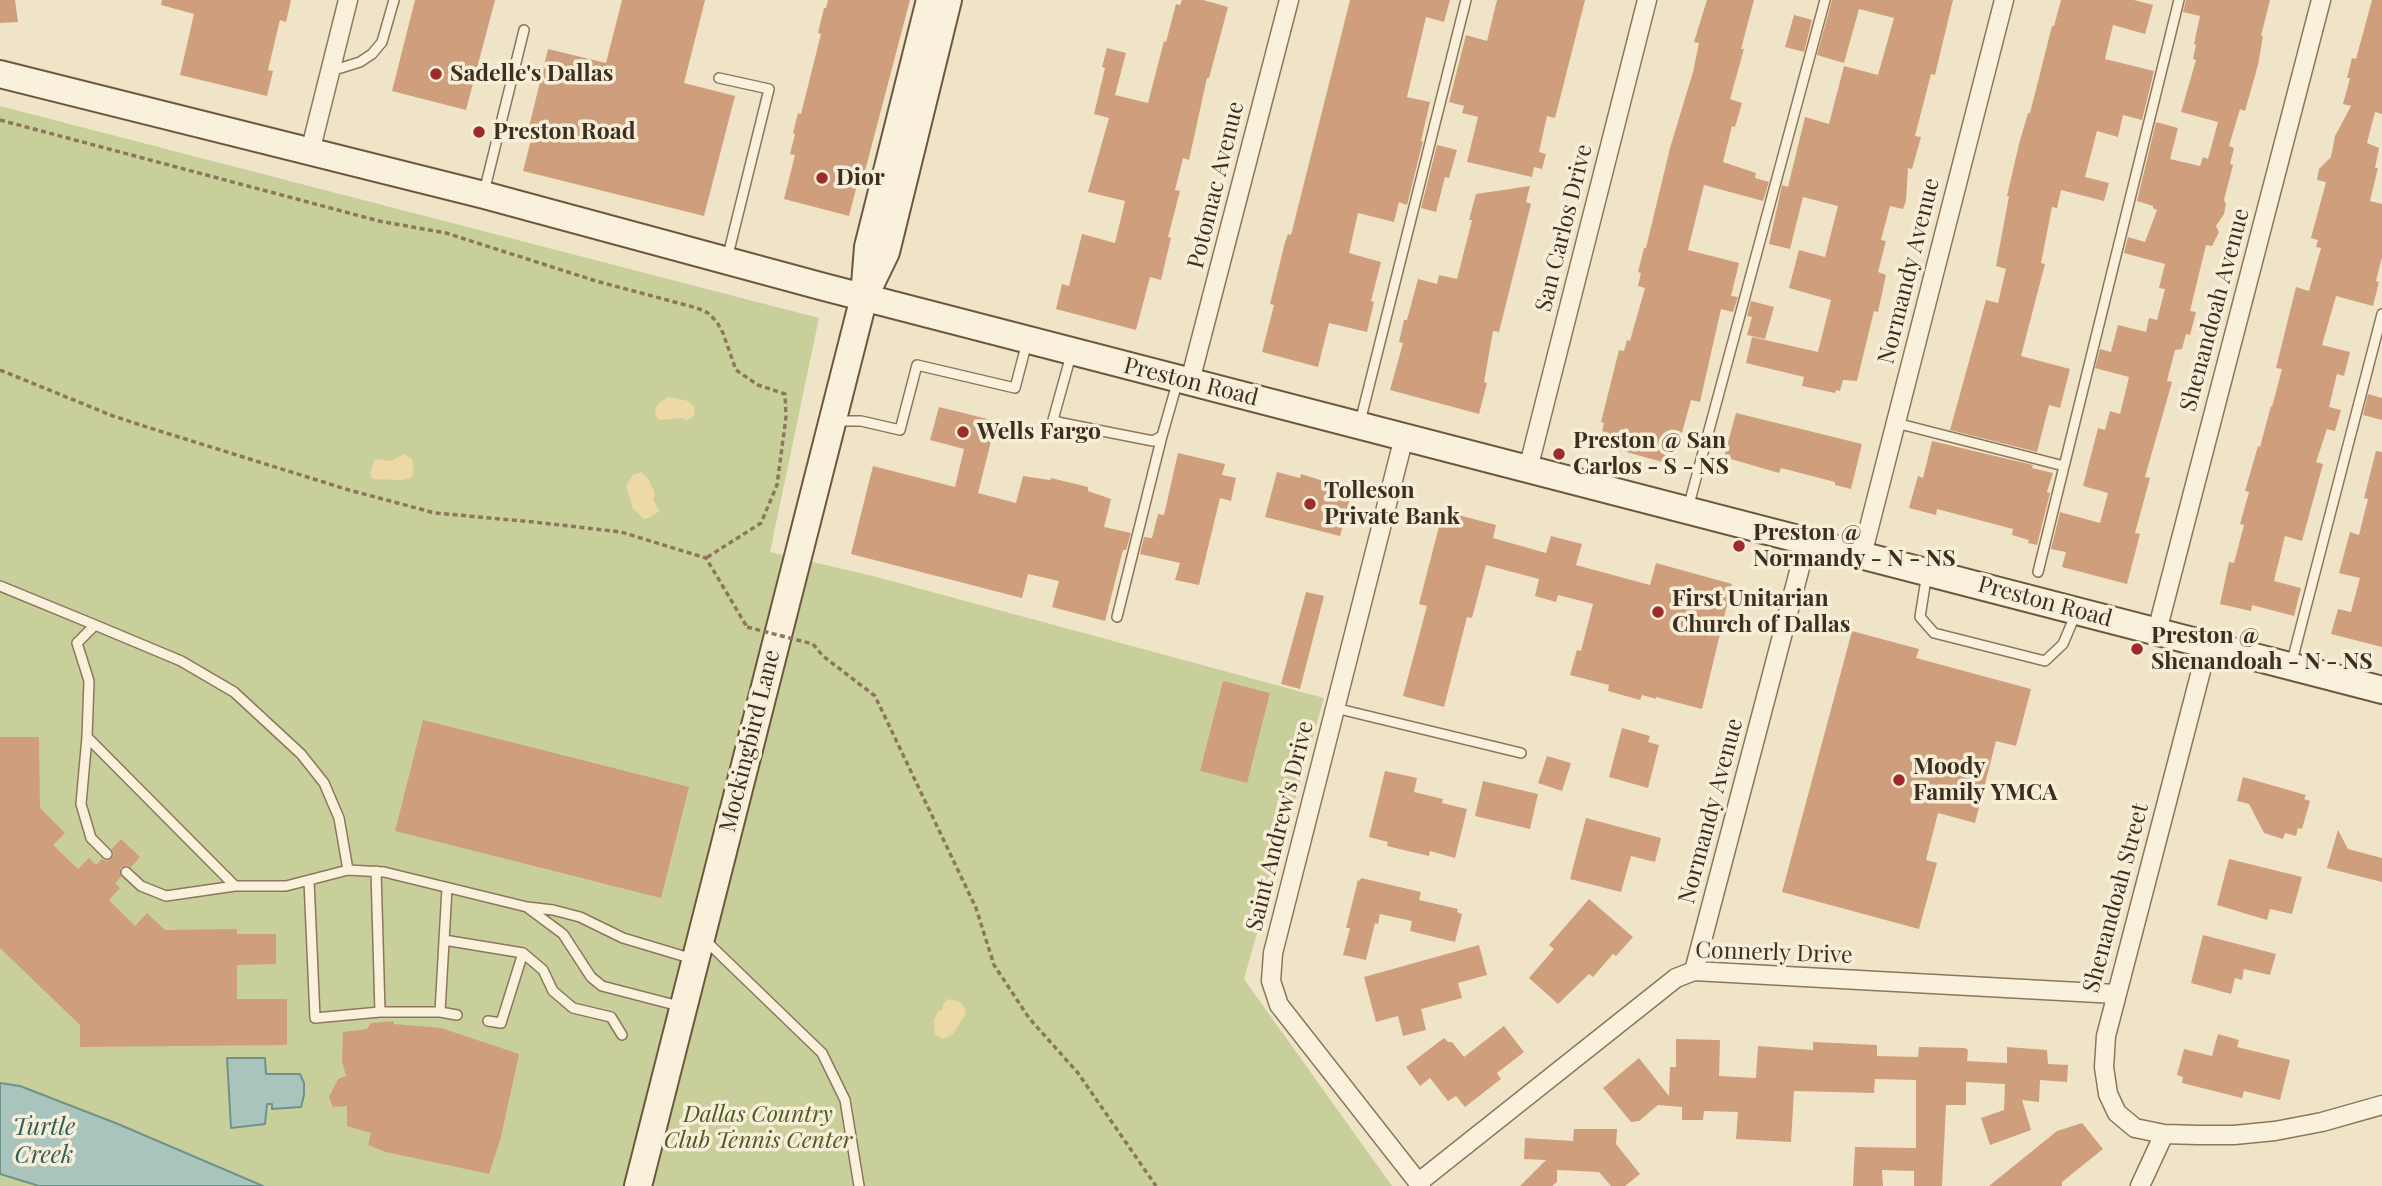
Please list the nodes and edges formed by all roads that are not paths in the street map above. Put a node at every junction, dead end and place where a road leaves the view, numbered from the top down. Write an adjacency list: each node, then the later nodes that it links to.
1 (348, 0): 12 (street)
2 (394, 0): 12 (lane)
3 (1289, 0): 22 (street, Potomac Avenue)
4 (1466, 0): 25 (lane)
5 (1647, 0): 29 (street, San Carlos Drive)
6 (1825, 0): 30 (lane)
7 (2004, 0): 24 (street, Normandy Avenue)
8 (2179, 0): 28 (lane)
9 (2321, 0): 39 (street, Shenandoah Avenue)
10 (939, 2): 18 (main road, Mockingbird Lane)
11 (524, 30): 16 (lane)
12 (331, 71): 15 (street)
13 (0, 74): 15 (main road, Preston Road)
14 (719, 78): 17 (lane)
15 (310, 152): 16 (main road, Preston Road)
16 (484, 195): 17 (main road, Preston Road)
17 (726, 261): 18 (main road, Preston Road)
18 (864, 297): 20 (main road, Preston Road); 23 (main road, Mockingbird Lane)
19 (2382, 314): 41 (lane)
20 (1028, 340): 21 (main road, Preston Road); 23 (lane)
21 (1073, 351): 22 (main road, Preston Road); 26 (lane)
22 (1184, 380): 25 (main road, Preston Road); 26 (lane)
23 (831, 421): 55 (main road, Mockingbird Lane)
24 (1896, 424): 28 (lane); 32 (street, Normandy Avenue)
25 (1359, 425): 27 (main road, Preston Road)
26 (1162, 436): 37 (lane)
27 (1404, 436): 29 (main road, Preston Road); 43 (street, Saint Andrew's Drive)
28 (2064, 466): 34 (lane)
29 (1528, 468): 30 (main road, Preston Road)
30 (1687, 510): 31 (main road, Preston Road)
31 (1807, 541): 32 (main road, Preston Road); 57 (street, Normandy Avenue)
32 (1862, 555): 33 (main road, Preston Road)
33 (1927, 572): 36 (main road, Preston Road); 36 (lane)
34 (2038, 572)
35 (0, 586): 38 (lane)
36 (2077, 611): 39 (main road, Preston Road)
37 (1117, 617)
38 (95, 625): 44 (lane); 47 (lane)
39 (2157, 631): 40 (main road, Preston Road)
40 (2208, 644): 41 (main road, Preston Road); 58 (street, Shenandoah Street)
41 (2290, 666): 42 (main road, Preston Road)
42 (2382, 690)
43 (1335, 708): 45 (lane); 67 (street, Saint Andrew's Drive)
44 (88, 737): 46 (lane); 51 (lane)
45 (1521, 753)
46 (107, 854)
47 (348, 870): 48 (lane); 50 (lane)
48 (376, 871): 52 (lane); 60 (lane)
49 (126, 872): 51 (lane)
50 (309, 880): 51 (lane); 60 (lane)
51 (234, 886)
52 (447, 888): 53 (lane); 54 (lane)
53 (527, 907): 55 (lane); 59 (lane)
54 (444, 940): 56 (lane); 61 (lane)
55 (698, 948): 59 (main road, Mockingbird Lane); 69 (lane)
56 (523, 953): 63 (lane); 64 (lane)
57 (1694, 971): 58 (street, Connerly Drive); 67 (street, Connerly Drive)
58 (2116, 994): 66 (street, Shenandoah Street)
59 (683, 1007): 68 (main road, Mockingbird Lane)
60 (380, 1012): 61 (lane)
61 (440, 1012): 62 (lane)
62 (457, 1016)
63 (488, 1021)
64 (622, 1035)
65 (2382, 1105): 66 (street)
66 (2164, 1134): 70 (street)
67 (1420, 1184)
68 (638, 1186)
69 (859, 1186)
70 (2140, 1186)

